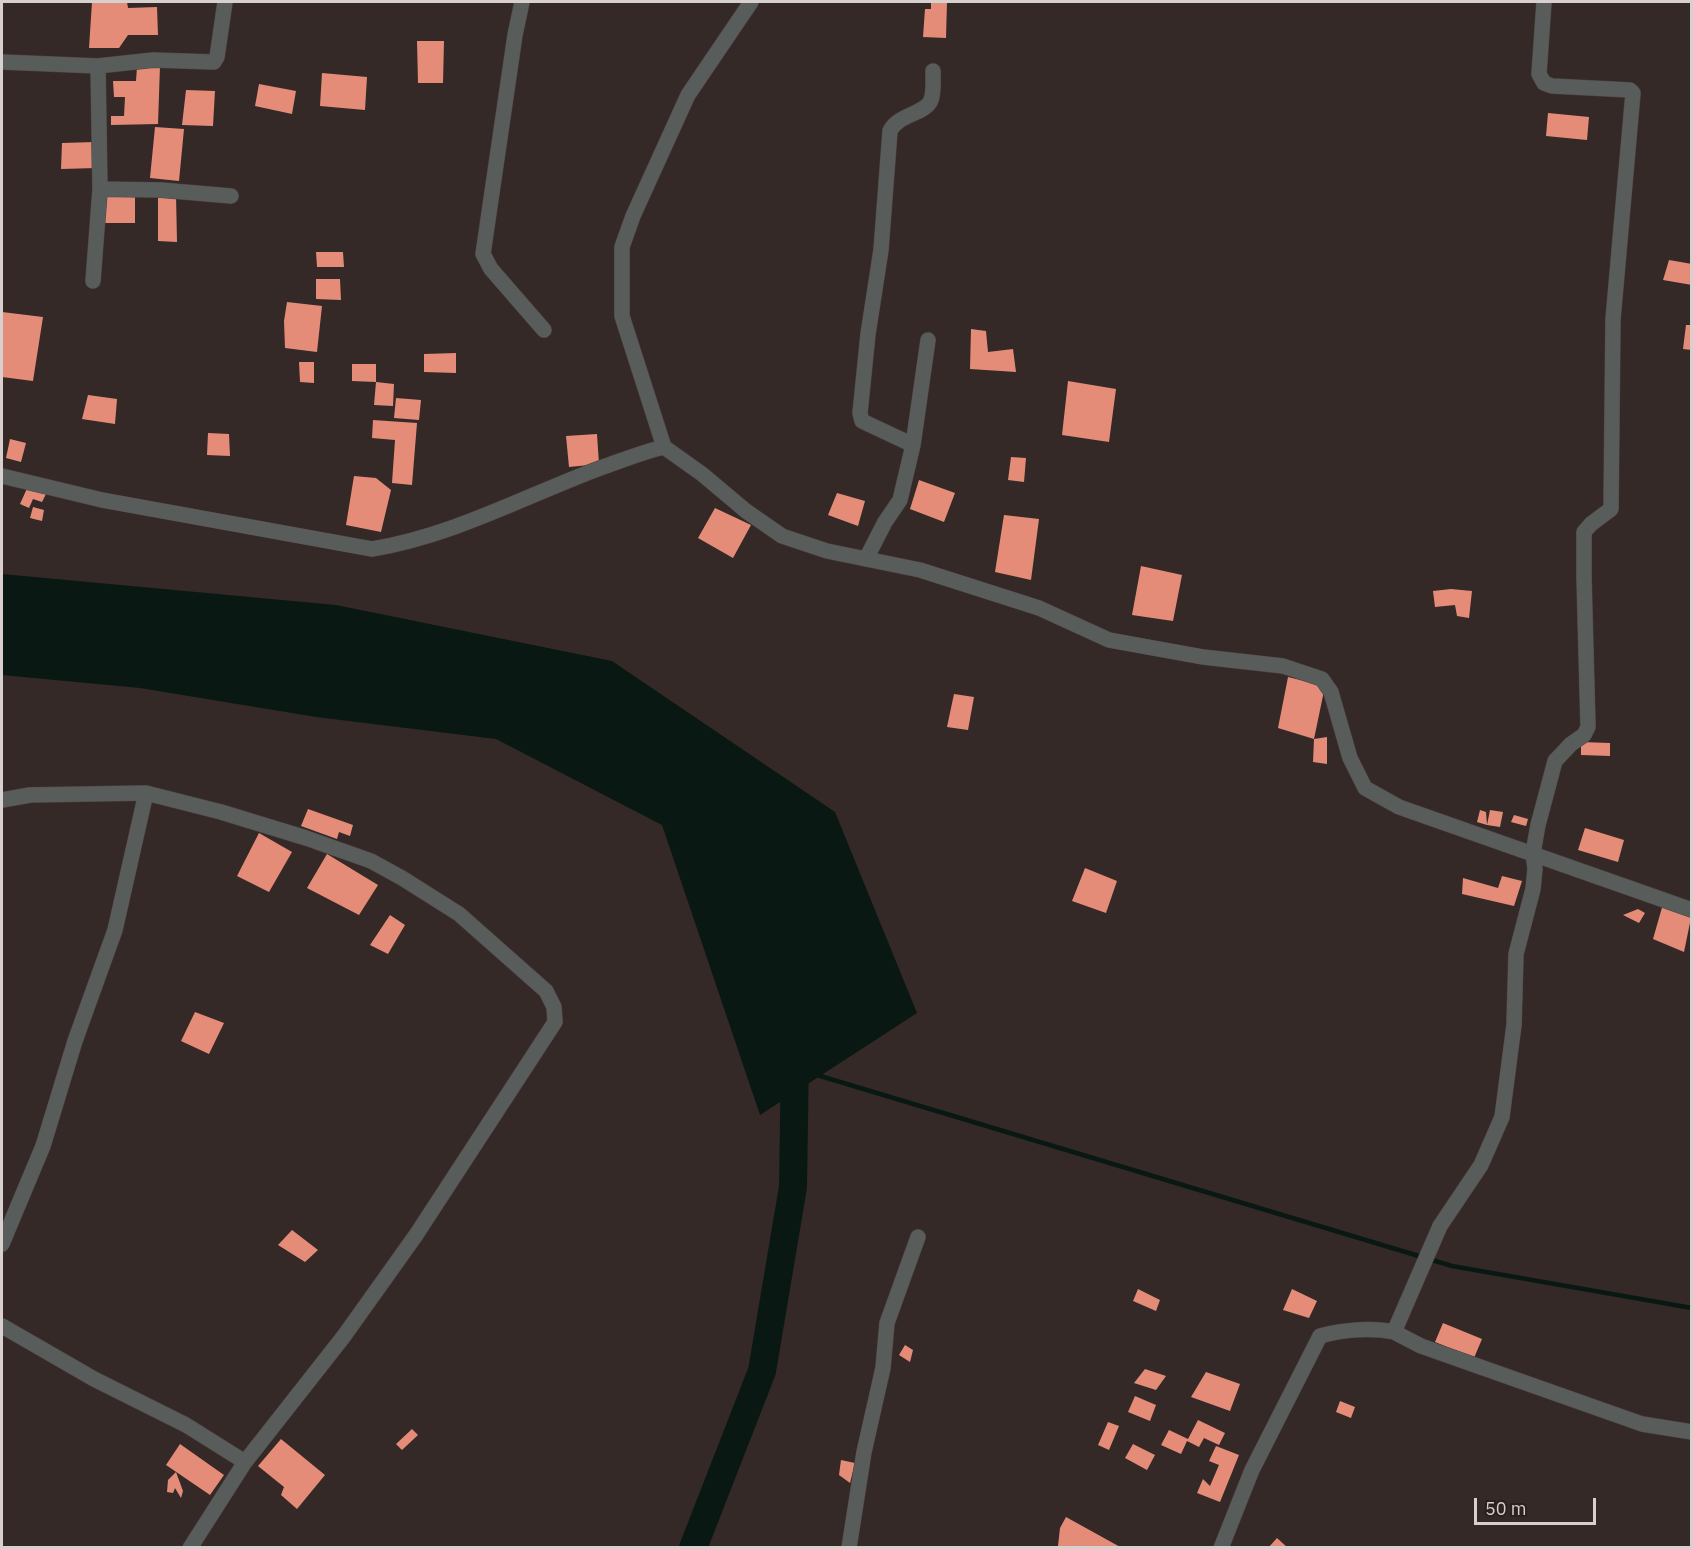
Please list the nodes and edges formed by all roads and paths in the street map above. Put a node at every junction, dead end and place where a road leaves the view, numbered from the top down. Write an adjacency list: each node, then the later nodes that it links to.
1 (225, 2): 6 (street)
2 (522, 2): 11 (street)
3 (751, 2): 14 (street)
4 (1544, 2): 19 (street)
5 (2, 62): 6 (street)
6 (98, 66): 8 (street)
7 (933, 72): 13 (street)
8 (100, 189): 9 (street); 10 (street)
9 (231, 196)
10 (93, 281)
11 (543, 330)
12 (928, 340): 13 (street)
13 (913, 445): 16 (street)
14 (664, 447): 15 (street); 16 (street)
15 (2, 476)
16 (866, 558): 19 (street)
17 (146, 793): 18 (street); 22 (street); 26 (street)
18 (2, 800)
19 (1533, 853): 20 (street); 24 (street)
20 (1692, 910)
21 (918, 1237): 28 (street)
22 (2, 1244)
23 (2, 1326): 26 (street)
24 (1394, 1332): 25 (street); 29 (street)
25 (1692, 1432)
26 (245, 1462): 27 (street)
27 (190, 1548)
28 (849, 1548)
29 (1221, 1548)

